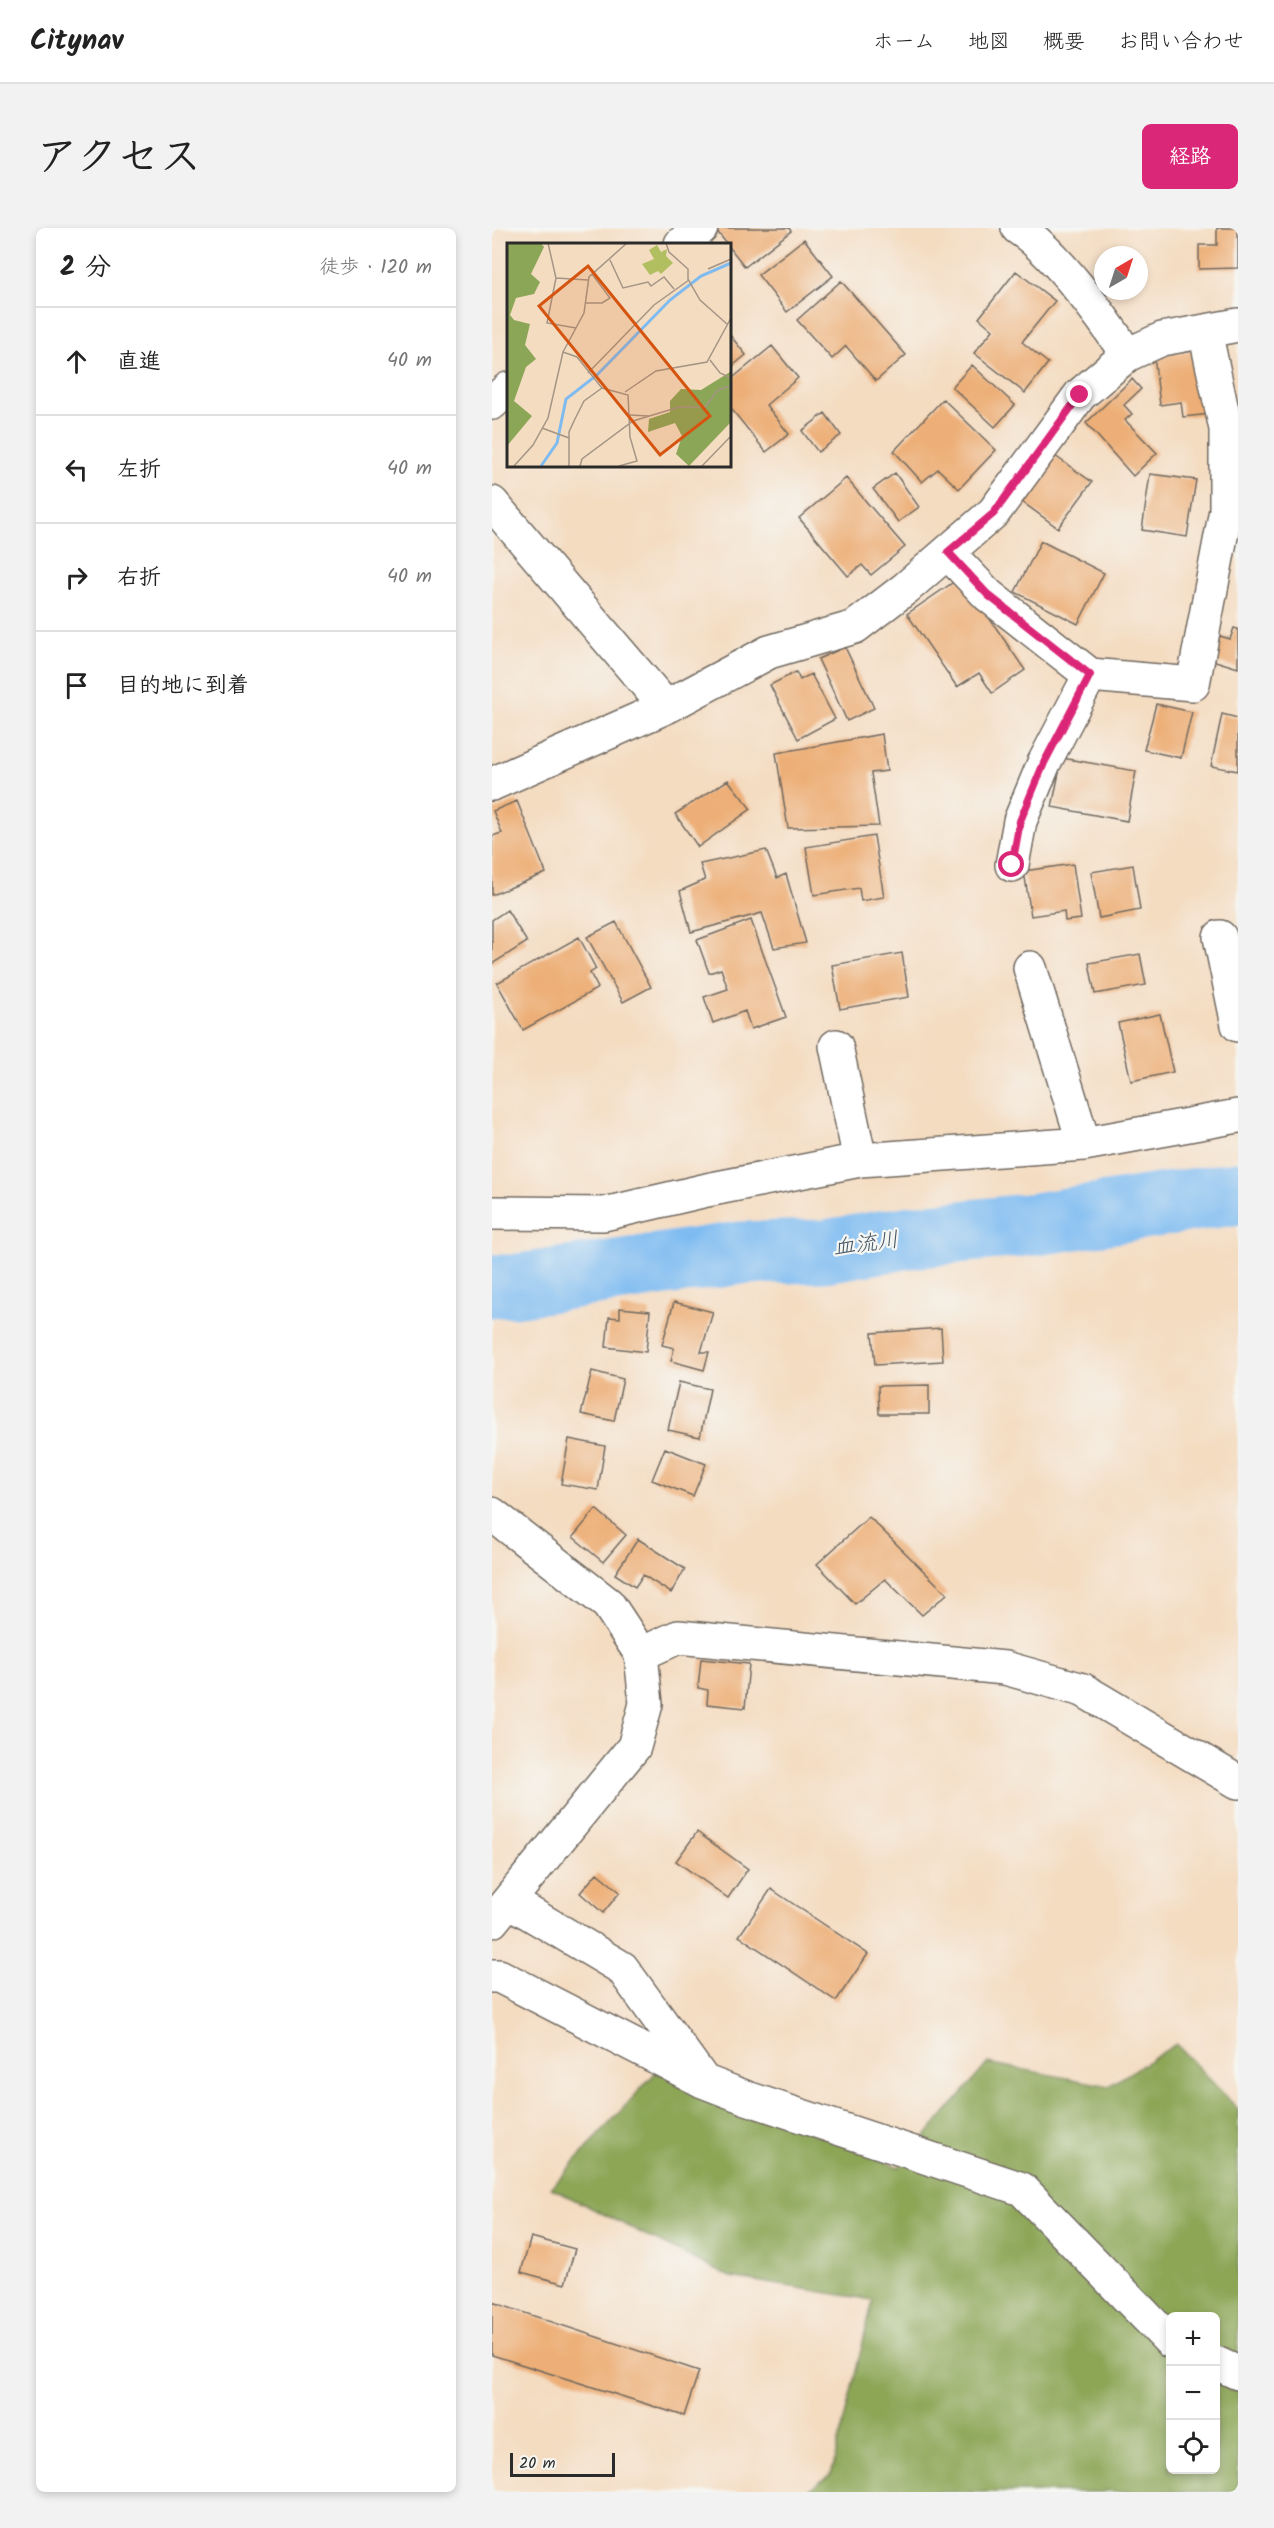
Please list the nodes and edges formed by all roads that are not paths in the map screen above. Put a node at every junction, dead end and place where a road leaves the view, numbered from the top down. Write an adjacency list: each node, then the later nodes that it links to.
1 (700, 228): 3 (street)
2 (1018, 228): 6 (street)
3 (682, 243)
4 (1238, 325): 5 (street)
5 (1204, 331): 6 (street); 11 (street)
6 (1127, 355): 10 (street)
7 (507, 390): 8 (street)
8 (492, 403)
9 (492, 503): 12 (street)
10 (948, 552): 11 (street); 12 (street)
11 (1090, 675): 14 (street)
12 (666, 708): 13 (street)
13 (492, 784)
14 (1012, 865)
15 (1220, 937): 17 (street)
16 (1030, 968): 20 (street)
17 (1238, 1025)
18 (836, 1046): 21 (street)
19 (1238, 1116): 20 (street)
20 (1084, 1144): 21 (street)
21 (860, 1160): 22 (street)
22 (492, 1213)
23 (492, 1514): 24 (street)
24 (640, 1654): 25 (street); 26 (street)
25 (1238, 1782)
26 (500, 1911): 28 (street)
27 (495, 1976): 28 (street)
28 (703, 2081): 29 (street)
29 (1166, 2337)
30 (1220, 2366): 31 (street)
31 (1238, 2373)

